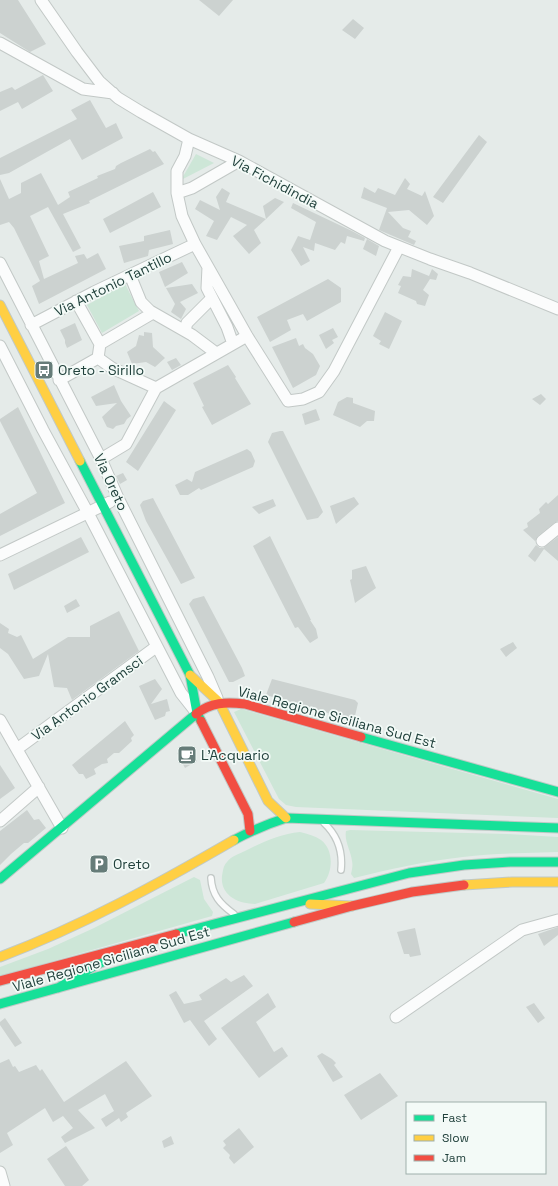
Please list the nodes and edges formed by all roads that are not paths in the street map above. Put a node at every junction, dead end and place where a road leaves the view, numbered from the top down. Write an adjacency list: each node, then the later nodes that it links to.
1 (41, 0): 3 (street)
2 (0, 43): 3 (street, Via Fichidindia)
3 (113, 94): 4 (street, Via Fichidindia)
4 (189, 140): 5 (street, Via Fichidindia); 6 (street)
5 (239, 161): 6 (street); 8 (street, Via Fichidindia)
6 (177, 193): 7 (street)
7 (195, 244): 10 (street); 11 (street, Via Antonio Tantillo)
8 (400, 247): 15 (street, Via Fichidindia); 19 (street)
9 (0, 264): 17 (street, Via Oreto)
10 (208, 266): 12 (street); 19 (street)
11 (130, 275): 13 (street, Via Antonio Tantillo); 16 (street)
12 (212, 298): 18 (street); 21 (street)
13 (76, 301): 17 (street, Via Antonio Tantillo); 20 (street)
14 (0, 305): 29 (street, Via Oreto)
15 (558, 309)
16 (153, 312): 18 (street); 20 (street)
17 (31, 325): 25 (street, Via Oreto)
18 (185, 330): 23 (street)
19 (247, 336): 21 (street)
20 (100, 344): 24 (street)
21 (233, 344): 23 (street)
22 (0, 346): 30 (street)
23 (216, 354): 26 (street)
24 (98, 358): 25 (street); 26 (street)
25 (59, 380): 27 (street, Via Oreto)
26 (156, 388): 27 (street)
27 (101, 459): 28 (street, Via Oreto)
28 (118, 498): 29 (street); 36 (street, Via Oreto)
29 (103, 506): 30 (street); 35 (street, Via Oreto)
30 (88, 513): 33 (street); 34 (street)
31 (558, 528): 32 (street)
32 (542, 541)
33 (0, 554)
34 (156, 647): 37 (street); 39 (street, Via Antonio Gramsci)
35 (190, 675): 36 (street); 37 (street)
36 (219, 702): 37 (street, Viale Regione Siciliana Sud Est); 41 (street, Viale Regione Siciliana Sud Est); 42 (street)
37 (197, 713): 45 (street, Viale Regione Siciliana Sud Est); 47 (street)
38 (0, 720): 39 (street)
39 (17, 749): 40 (street)
40 (39, 787): 44 (street); 45 (street)
41 (558, 792)
42 (286, 818): 43 (street); 47 (street)
43 (320, 819): 46 (street); 49 (lane)
44 (0, 821)
45 (62, 828): 51 (street, Viale Regione Siciliana Sud Est)
46 (558, 828)
47 (250, 831): 58 (street)
48 (558, 862): 53 (street, Viale Regione Siciliana Sud Est)
49 (341, 870)
50 (211, 878): 55 (lane)
51 (0, 879)
52 (558, 882): 54 (street, Viale Regione Siciliana Sud Est)
53 (286, 904): 54 (street); 55 (street, Viale Regione Siciliana Sud Est)
54 (352, 906): 60 (street, Viale Regione Siciliana Sud Est)
55 (239, 917): 57 (street, Viale Regione Siciliana Sud Est)
56 (558, 920): 62 (street)
57 (147, 941): 59 (street, Viale Regione Siciliana Sud Est); 60 (street)
58 (0, 957)
59 (0, 981)
60 (58, 988): 61 (street, Viale Regione Siciliana Sud Est)
61 (0, 1004)
62 (396, 1017)
63 (0, 1172): 64 (street)
64 (4, 1186)

